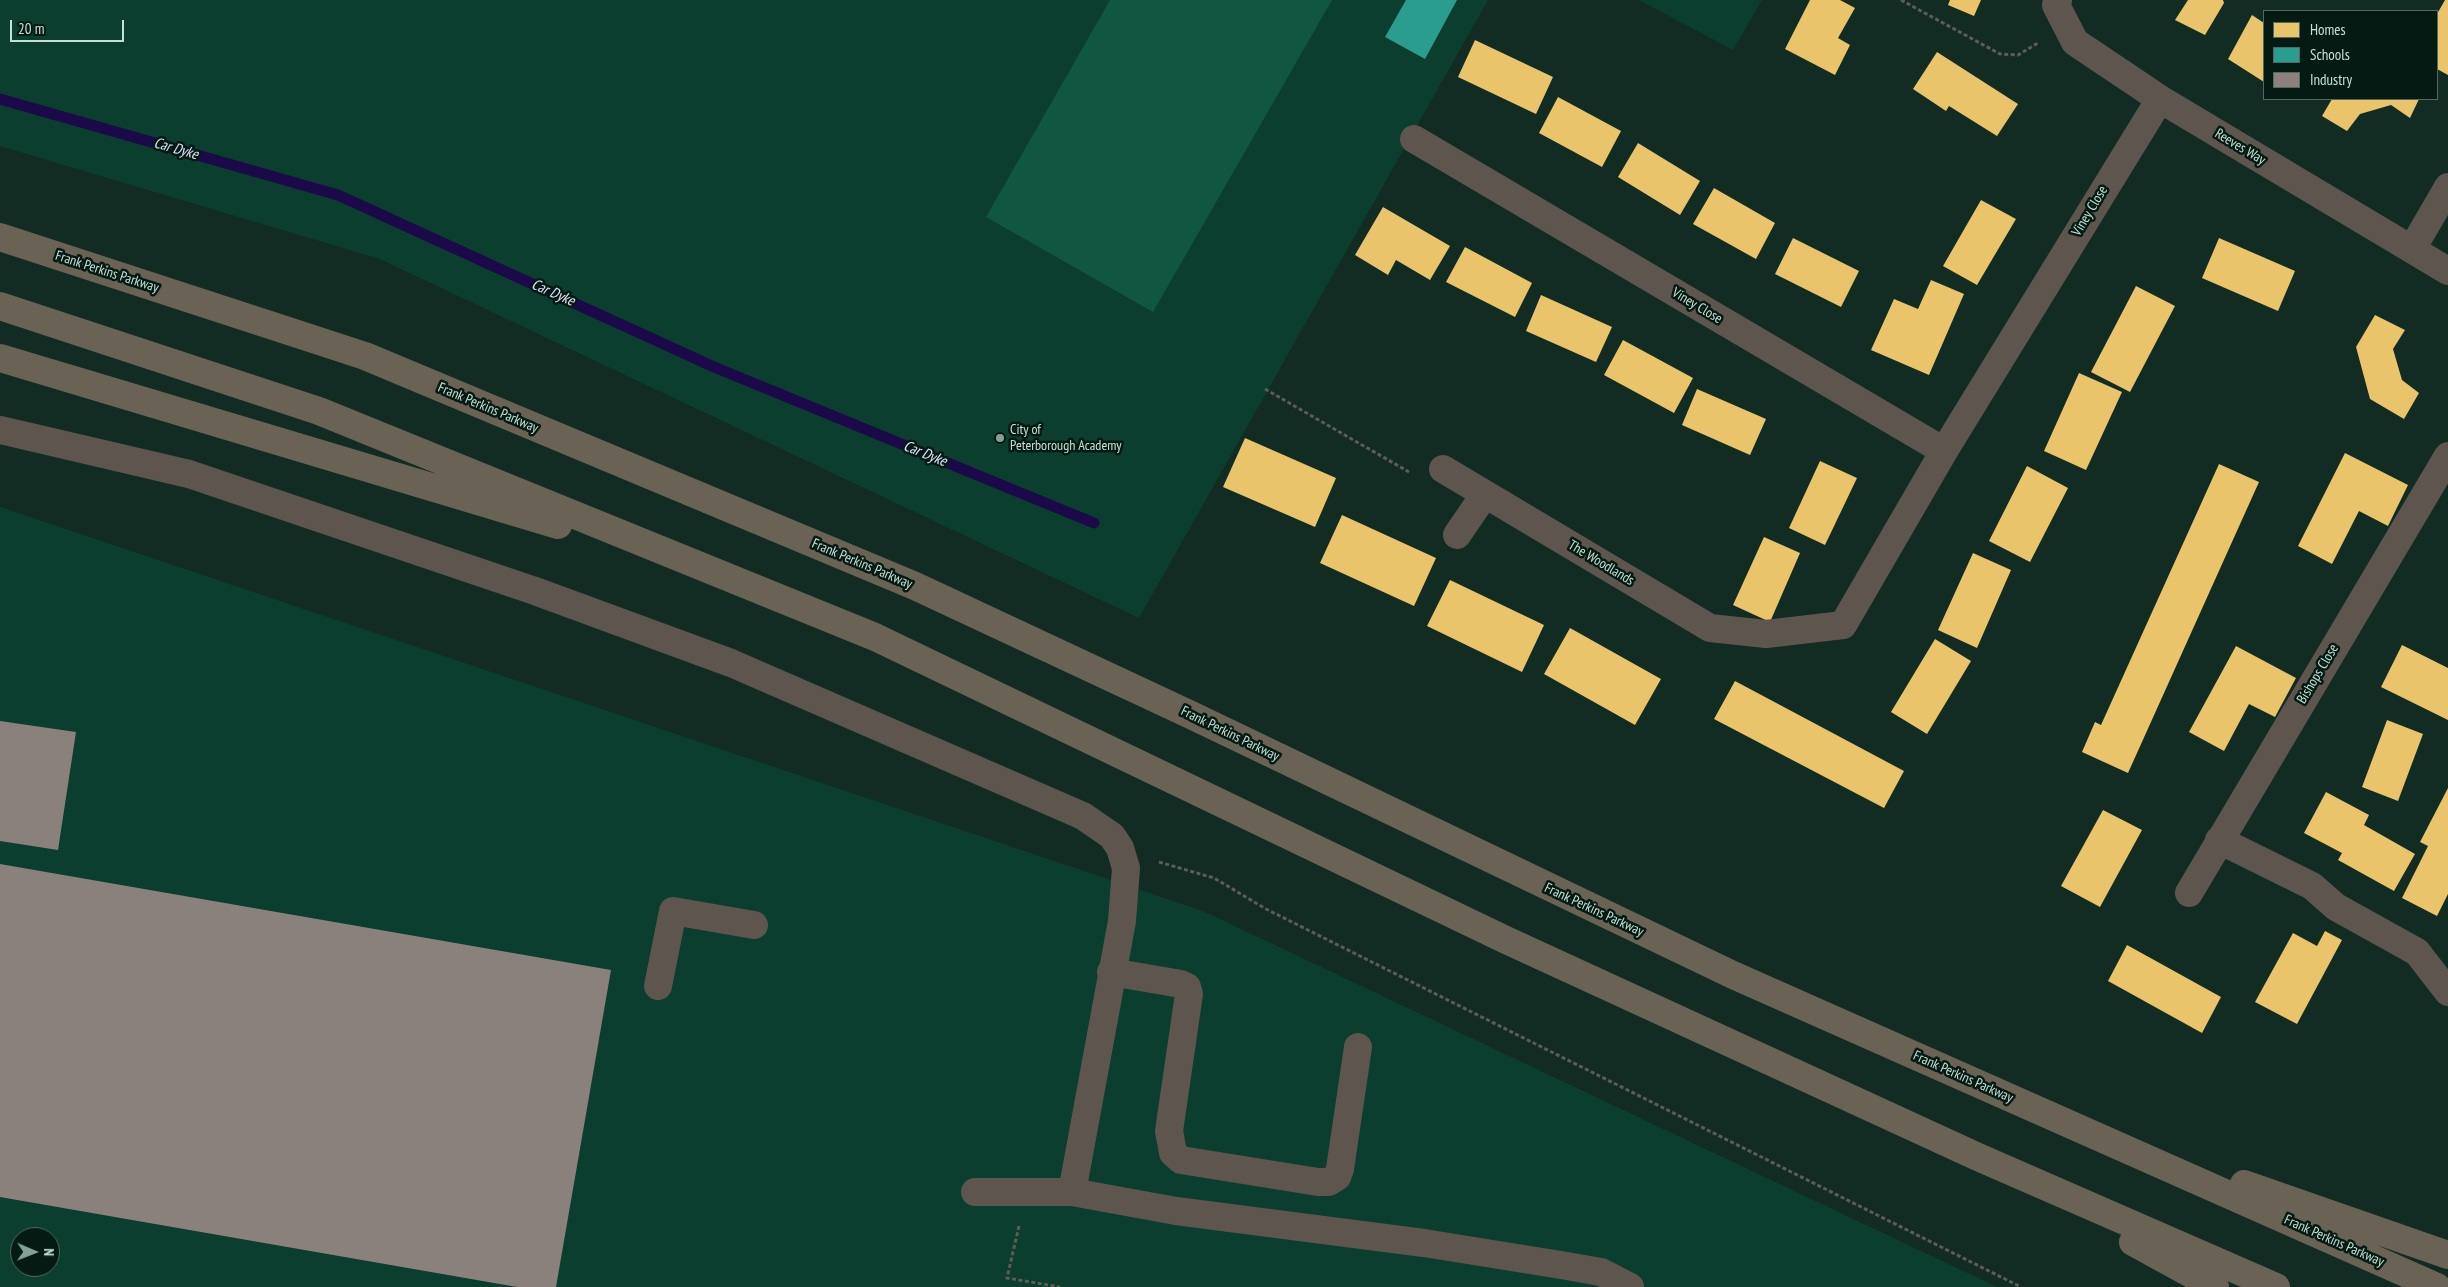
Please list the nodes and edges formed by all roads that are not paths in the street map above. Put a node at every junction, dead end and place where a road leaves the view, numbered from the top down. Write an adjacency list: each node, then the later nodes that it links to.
1 (2058, 0): 2 (street, Reeves Way)
2 (2160, 99): 6 (street, Reeves Way); 11 (street, Viney Close)
3 (1414, 139): 11 (street, Viney Close)
4 (2448, 187): 6 (street)
5 (0, 237): 25 (highway, Frank Perkins Parkway)
6 (2412, 249): 7 (street, Reeves Way)
7 (2448, 271)
8 (0, 306): 16 (highway)
9 (0, 358): 16 (highway)
10 (0, 430): 21 (street)
11 (1944, 451): 17 (street, Viney Close)
12 (2448, 456): 18 (street, Bishops Close)
13 (1443, 469): 14 (street, The Woodlands)
14 (1485, 494): 15 (street); 17 (street, The Woodlands)
15 (1457, 535)
16 (717, 573): 26 (highway)
17 (1766, 634)
18 (2219, 840): 19 (street, Bishops Close); 23 (street)
19 (2188, 893)
20 (754, 925): 22 (street)
21 (1111, 972): 24 (street); 28 (street)
22 (658, 986)
23 (2448, 992)
24 (1358, 1047)
25 (2064, 1121): 29 (highway); 33 (highway, Frank Perkins Parkway)
26 (1978, 1157): 31 (highway); 32 (highway)
27 (975, 1192): 28 (street)
28 (1072, 1192): 30 (street)
29 (2448, 1254)
30 (1625, 1285)
31 (2215, 1287)
32 (2276, 1287)
33 (2437, 1287)

